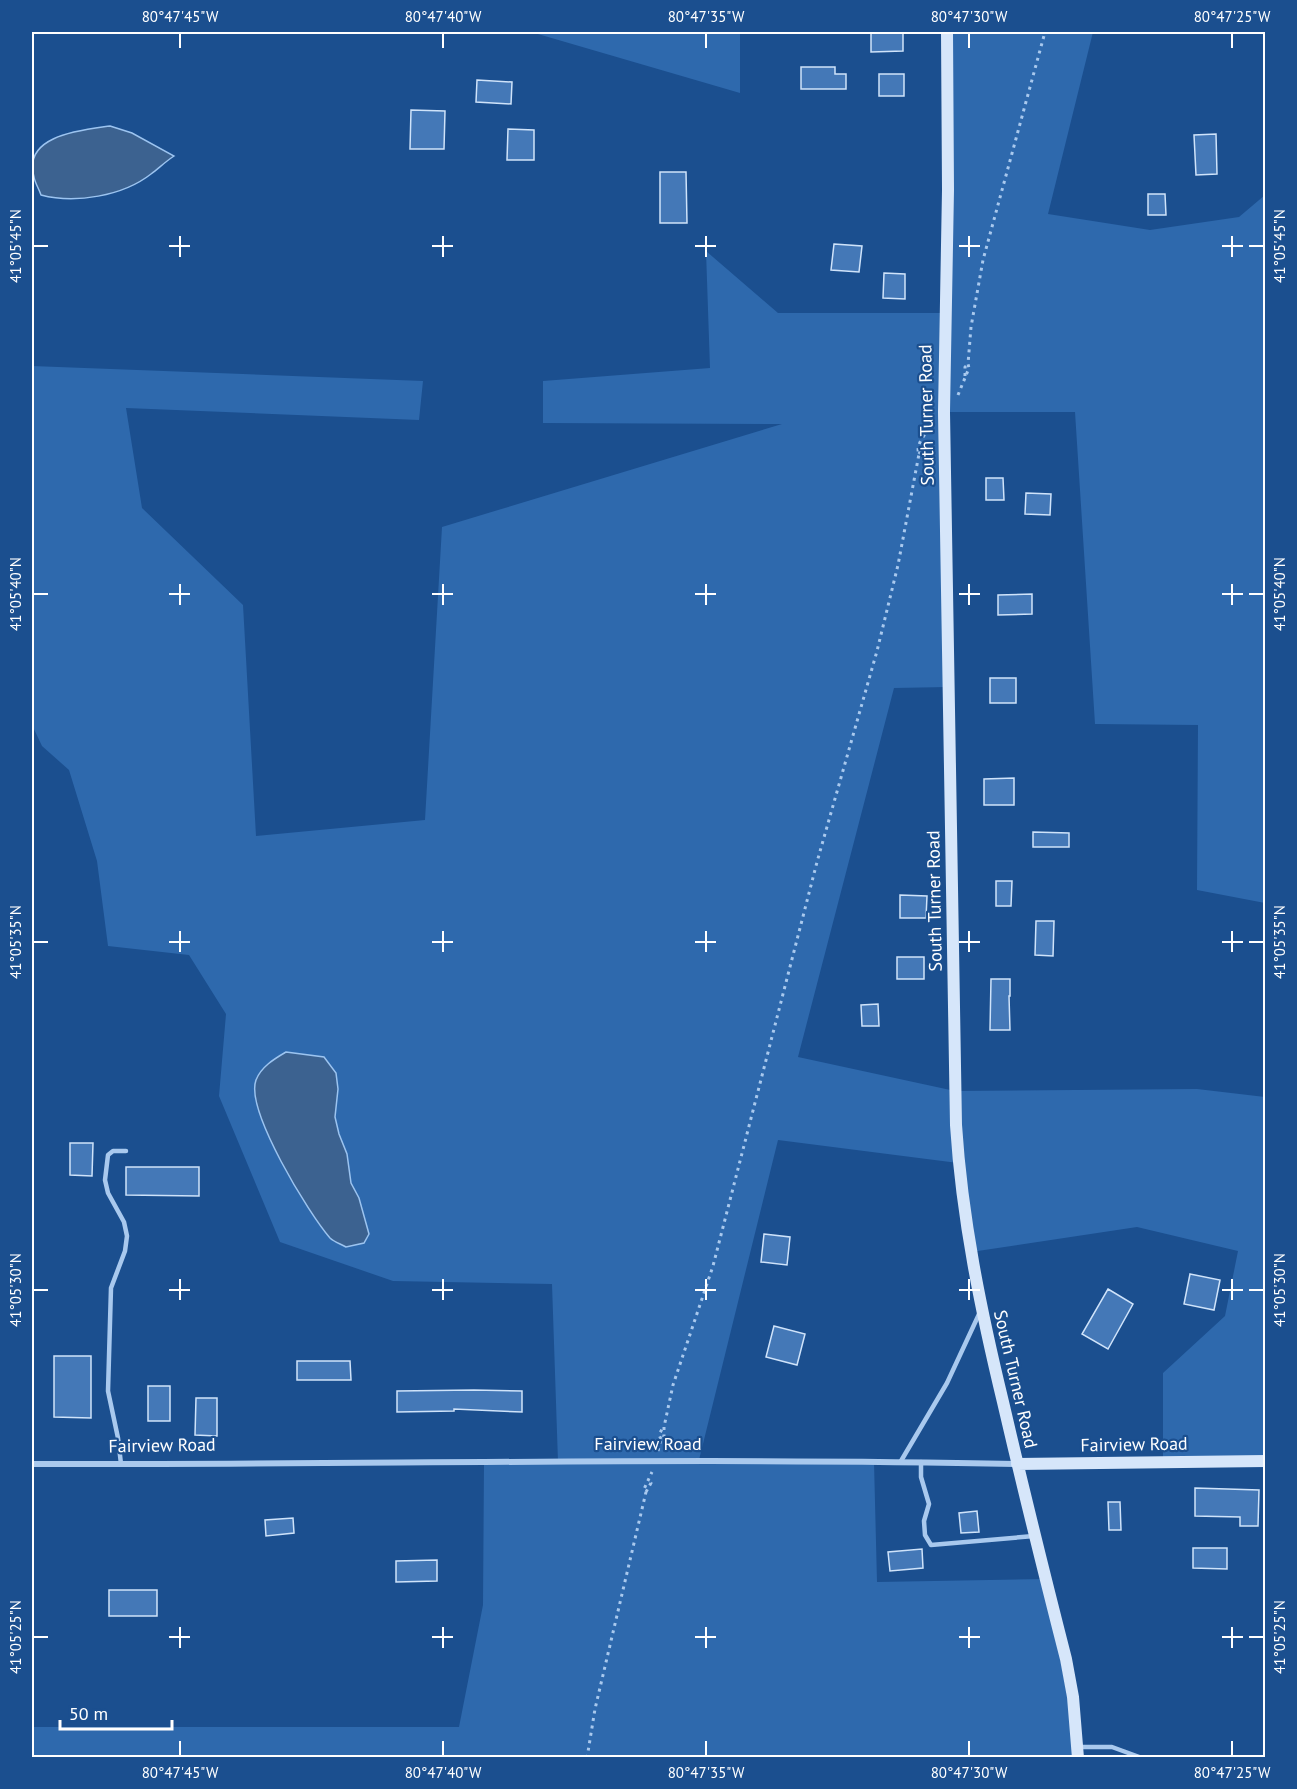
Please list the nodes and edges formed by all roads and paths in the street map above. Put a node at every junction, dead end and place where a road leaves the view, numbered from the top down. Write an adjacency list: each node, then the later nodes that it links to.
1 (947, 32): 6 (street, South Turner Road)
2 (1045, 32): 3 (path)
3 (956, 398)
4 (935, 422): 7 (path)
5 (126, 1151): 12 (lane)
6 (981, 1310): 8 (lane); 13 (street, South Turner Road)
7 (656, 1455)
8 (901, 1461): 10 (street, Fairview Road); 12 (street, Fairview Road)
9 (1266, 1461): 13 (street, Fairview Road)
10 (921, 1462): 13 (street, Fairview Road); 15 (lane)
11 (32, 1464): 12 (street, Fairview Road)
12 (121, 1464)
13 (1017, 1464): 15 (street, South Turner Road)
14 (653, 1466): 17 (path)
15 (1035, 1536): 16 (street, South Turner Road)
16 (1078, 1752): 18 (lane)
17 (587, 1758)
18 (1142, 1758)

